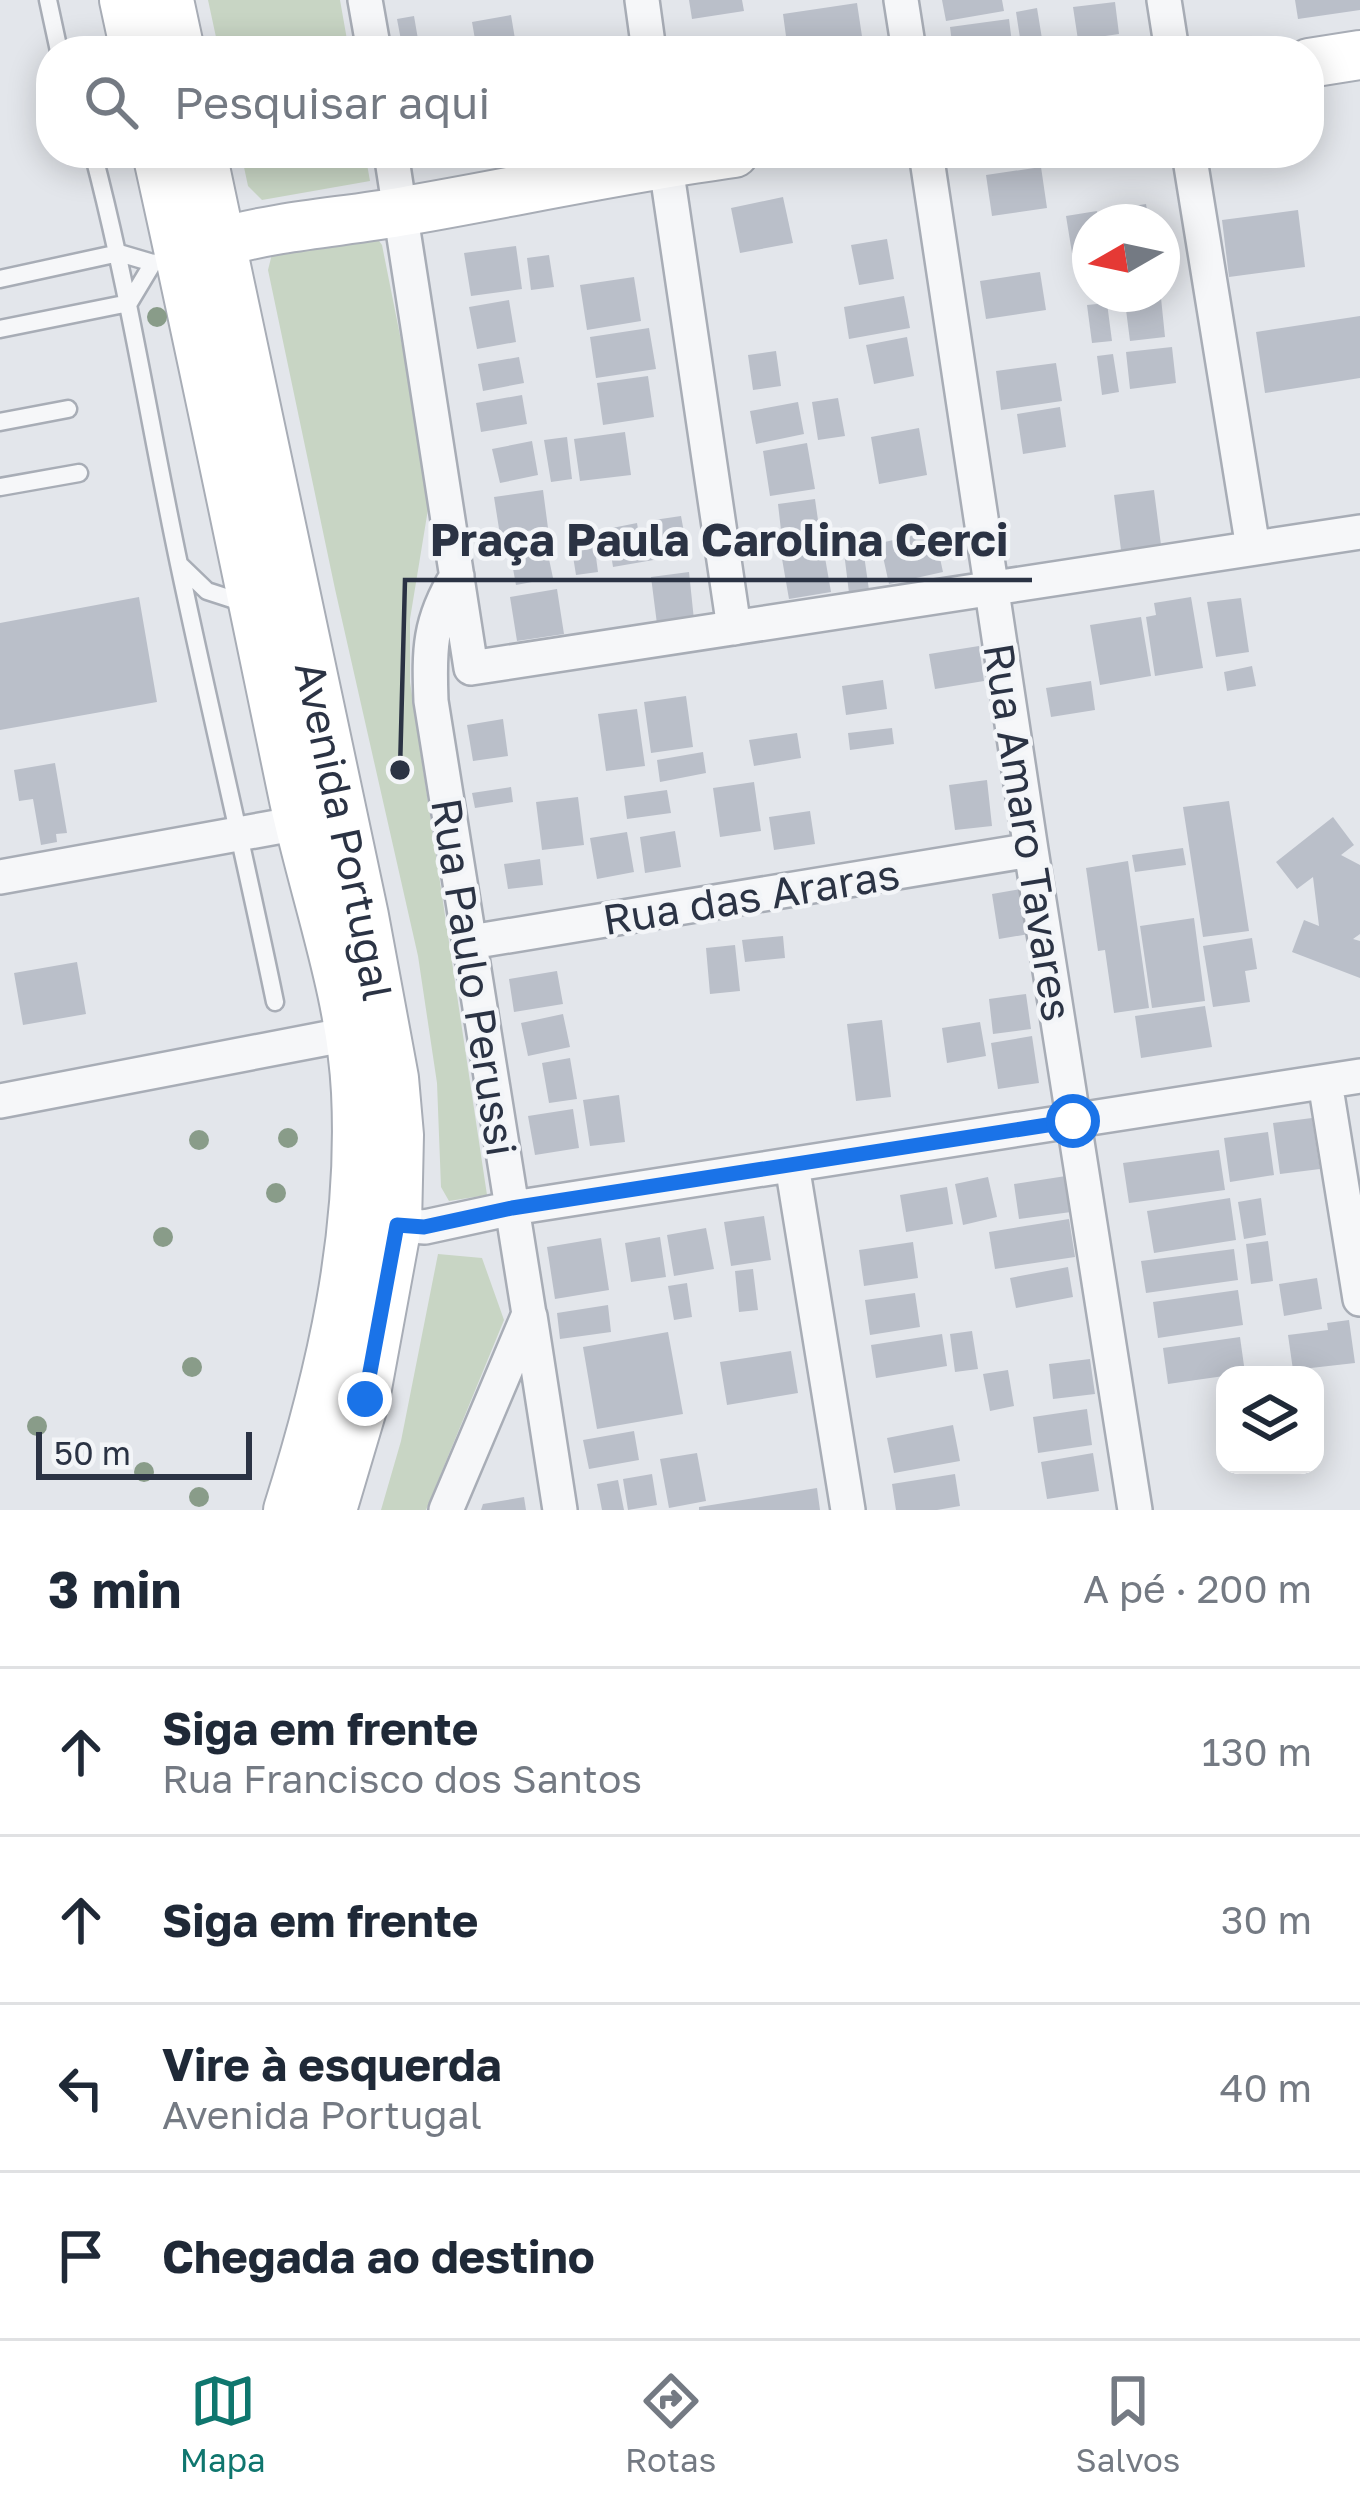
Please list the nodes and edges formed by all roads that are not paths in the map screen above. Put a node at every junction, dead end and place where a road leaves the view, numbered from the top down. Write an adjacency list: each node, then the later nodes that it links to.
1 (48, 0): 8 (lane)
2 (124, 0): 9 (main road)
3 (169, 0): 10 (main road)
4 (365, 0): 11 (street)
5 (642, 0): 12 (street)
6 (901, 0): 13 (street)
7 (1164, 0): 14 (street)
8 (56, 36)
9 (132, 36)
10 (177, 36)
11 (371, 36)
12 (647, 36)
13 (907, 36)
14 (1170, 36)
15 (1360, 55): 16 (main road)
16 (1324, 61)
17 (100, 168): 26 (lane)
18 (161, 168): 27 (main road, Avenida Portugal)
19 (199, 168): 27 (main road, Avenida Portugal)
20 (394, 168): 25 (street)
21 (616, 168): 25 (main road)
22 (666, 168): 41 (street)
23 (928, 168): 39 (street, Rua Amaro Tavares)
24 (1191, 168): 36 (street)
25 (401, 212): 27 (main road); 38 (street)
26 (119, 253): 27 (lane); 28 (lane); 29 (lane)
27 (185, 254): 29 (lane); 40 (main road); 55 (main road, Avenida Portugal)
28 (0, 279)
29 (129, 303): 30 (lane); 37 (lane)
30 (0, 329)
31 (68, 410): 32 (lane)
32 (0, 422)
33 (79, 472): 34 (lane)
34 (0, 487)
35 (1360, 532): 36 (street)
36 (1253, 548): 39 (street)
37 (179, 565): 40 (lane); 43 (lane)
38 (457, 576): 41 (street); 46 (street, Rua Paulo Perussi)
39 (992, 589): 41 (street); 44 (street, Rua Amaro Tavares)
40 (254, 607): 42 (main road)
41 (734, 628)
42 (299, 823): 43 (street); 48 (main road)
43 (241, 835): 45 (street); 47 (lane)
44 (1031, 850): 46 (street, Rua das Araras); 52 (street, Rua Amaro Tavares)
45 (0, 877)
46 (471, 942): 54 (street, Rua Paulo Perussi)
47 (275, 1002)
48 (349, 1034): 51 (street); 58 (main road)
49 (1360, 1076): 50 (street)
50 (1325, 1082): 52 (street); 56 (street)
51 (0, 1101)
52 (1073, 1121): 53 (street); 63 (street, Rua Amaro Tavares)
53 (792, 1165): 54 (street); 62 (street)
54 (512, 1208): 55 (street); 57 (street, Rua Paulo Perussi)
55 (397, 1225): 59 (main road, Avenida Portugal)
56 (1360, 1299)
57 (529, 1314): 60 (street); 61 (street, Rua Paulo Perussi)
58 (288, 1510)
59 (332, 1510)
60 (446, 1510)
61 (560, 1510)
62 (848, 1510)
63 (1136, 1510)

